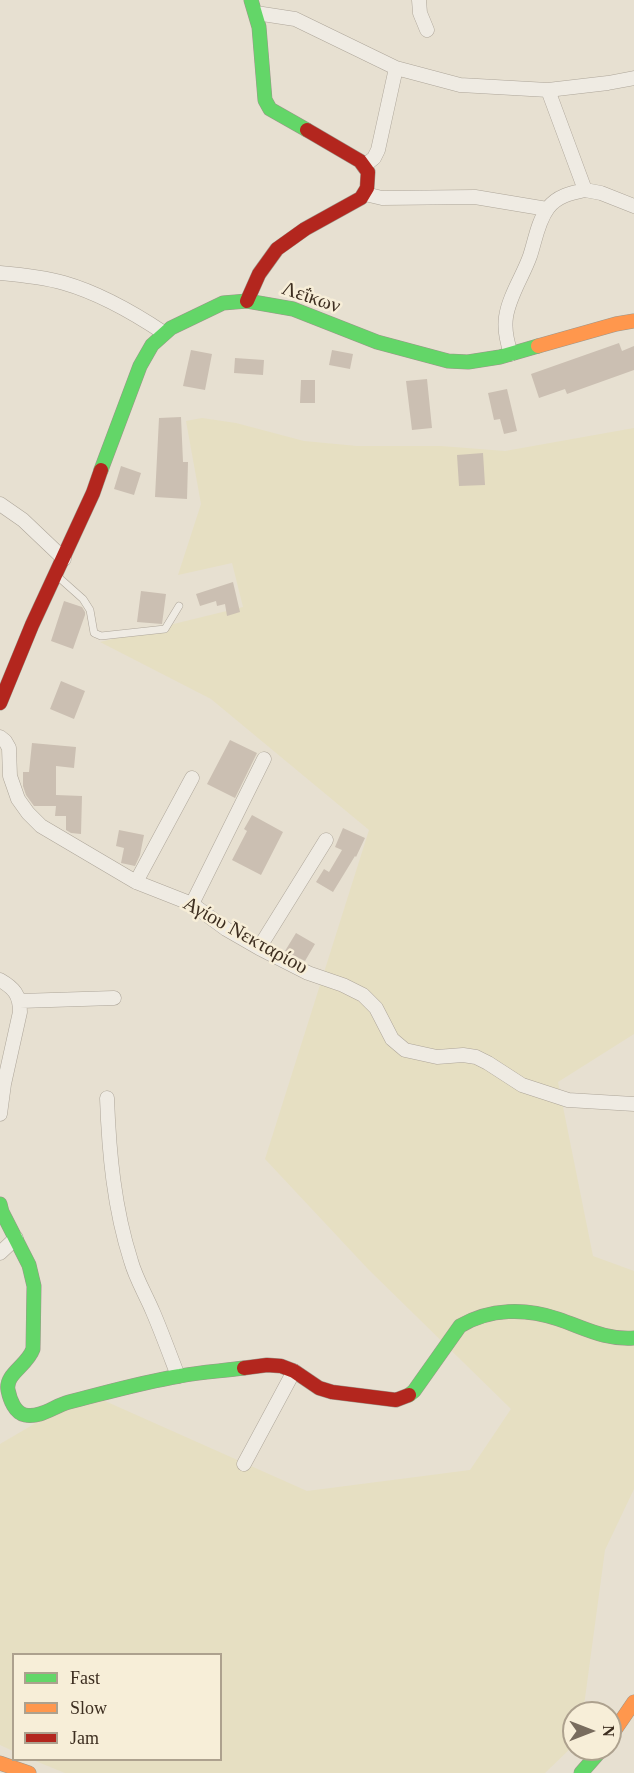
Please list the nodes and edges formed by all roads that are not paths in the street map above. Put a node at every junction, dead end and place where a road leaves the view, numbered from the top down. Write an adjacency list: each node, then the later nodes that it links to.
1 (419, 0): 3 (street)
2 (254, 6): 4 (street); 7 (street)
3 (427, 30)
4 (396, 68): 6 (street); 7 (street)
5 (634, 78): 6 (street)
6 (548, 90): 8 (street)
7 (364, 166): 9 (street)
8 (585, 190): 10 (street); 11 (street)
9 (365, 194): 11 (street); 13 (street)
10 (634, 206)
11 (547, 209): 16 (street)
12 (0, 273): 15 (street)
13 (247, 301): 15 (street, Λεΐκων); 16 (street, Λεΐκων)
14 (634, 321): 16 (street, Λεΐκων)
15 (164, 333): 18 (street, Λεΐκων)
16 (511, 354)
17 (0, 504): 18 (street)
18 (64, 559): 19 (street, Λεΐκων)
19 (56, 575): 20 (lane); 21 (street, Λεΐκων)
20 (179, 606)
21 (0, 703)
22 (0, 737): 26 (street, Αγίου Νεκταρίου)
23 (264, 759): 27 (street)
24 (192, 778): 26 (street)
25 (326, 840): 28 (street)
26 (136, 882): 27 (street, Αγίου Νεκταρίου)
27 (192, 904): 28 (street, Αγίου Νεκταρίου)
28 (259, 948): 33 (street, Αγίου Νεκταρίου)
29 (0, 980): 31 (street)
30 (114, 998): 31 (street)
31 (20, 1001): 34 (street)
32 (107, 1098): 40 (street)
33 (634, 1104)
34 (0, 1114)
35 (0, 1204): 36 (street)
36 (16, 1238): 37 (street); 40 (street)
37 (0, 1253)
38 (634, 1338): 39 (street)
39 (294, 1371): 40 (street); 41 (street)
40 (178, 1376)
41 (244, 1464)
42 (634, 1702): 43 (street)
43 (622, 1720)
44 (592, 1761): 47 (street)
45 (0, 1763): 46 (street)
46 (29, 1773)
47 (581, 1773)

